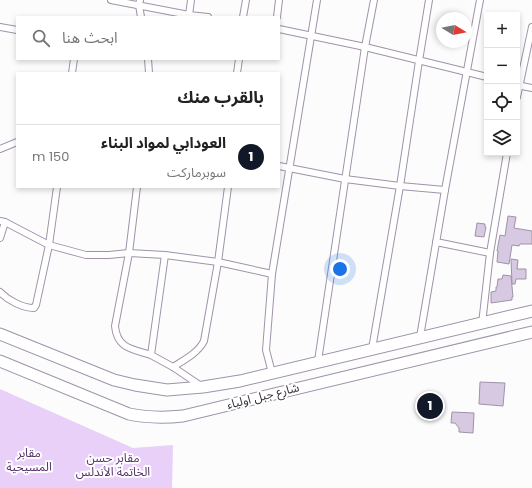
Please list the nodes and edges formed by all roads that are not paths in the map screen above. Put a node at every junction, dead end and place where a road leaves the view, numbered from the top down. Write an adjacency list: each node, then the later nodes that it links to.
1 (111, 0): 9 (street)
2 (191, 0): 10 (street)
3 (246, 0): 13 (street)
4 (279, 0): 14 (street)
5 (317, 0): 19 (street)
6 (374, 0): 20 (street)
7 (429, 0): 24 (street)
8 (480, 0): 28 (street)
9 (140, 2): 10 (street); 11 (street)
10 (189, 15): 12 (street)
11 (141, 16)
12 (198, 16)
13 (243, 16)
14 (277, 16)
15 (0, 27): 18 (street)
16 (532, 27): 30 (street)
17 (280, 29): 19 (street)
18 (16, 30)
19 (312, 37): 20 (street); 37 (street)
20 (365, 47): 24 (street); 38 (street)
21 (74, 60): 25 (street)
22 (148, 60): 26 (street)
23 (239, 60): 27 (street)
24 (419, 61): 28 (street); 39 (street)
25 (72, 72)
26 (149, 72)
27 (237, 72)
28 (467, 72): 29 (street); 43 (street)
29 (484, 76)
30 (518, 84)
31 (520, 85): 32 (street)
32 (532, 88)
33 (16, 142): 34 (street)
34 (0, 149)
35 (507, 156): 49 (street)
36 (280, 166): 37 (street)
37 (289, 168): 38 (street); 52 (street)
38 (345, 179): 39 (street); 62 (street)
39 (400, 186): 43 (street); 59 (street)
40 (57, 188): 47 (street)
41 (137, 188): 48 (street)
42 (228, 188): 51 (street)
43 (444, 190): 46 (street)
44 (3, 222): 45 (street); 47 (street)
45 (0, 238)
46 (436, 242): 49 (street); 58 (street)
47 (49, 245): 48 (street); 53 (street)
48 (129, 253): 50 (street); 60 (street)
49 (490, 253): 55 (street)
50 (165, 255): 51 (street); 60 (street)
51 (218, 262): 52 (street); 63 (street)
52 (272, 274): 64 (street)
53 (0, 292)
54 (532, 311): 55 (highway, شارع جبل اولياء)
55 (482, 324): 58 (highway, شارع جبل اولياء)
56 (532, 332): 61 (highway, شارع جبل اولياء)
57 (0, 334): 65 (highway, شارع جبل اولياء)
58 (420, 337): 59 (highway, شارع جبل اولياء)
59 (372, 349): 62 (highway, شارع جبل اولياء)
60 (151, 355): 63 (street)
61 (0, 360)
62 (318, 362): 64 (highway, شارع جبل اولياء)
63 (173, 367): 65 (street)
64 (272, 373): 65 (highway, شارع جبل اولياء)
65 (203, 387)

